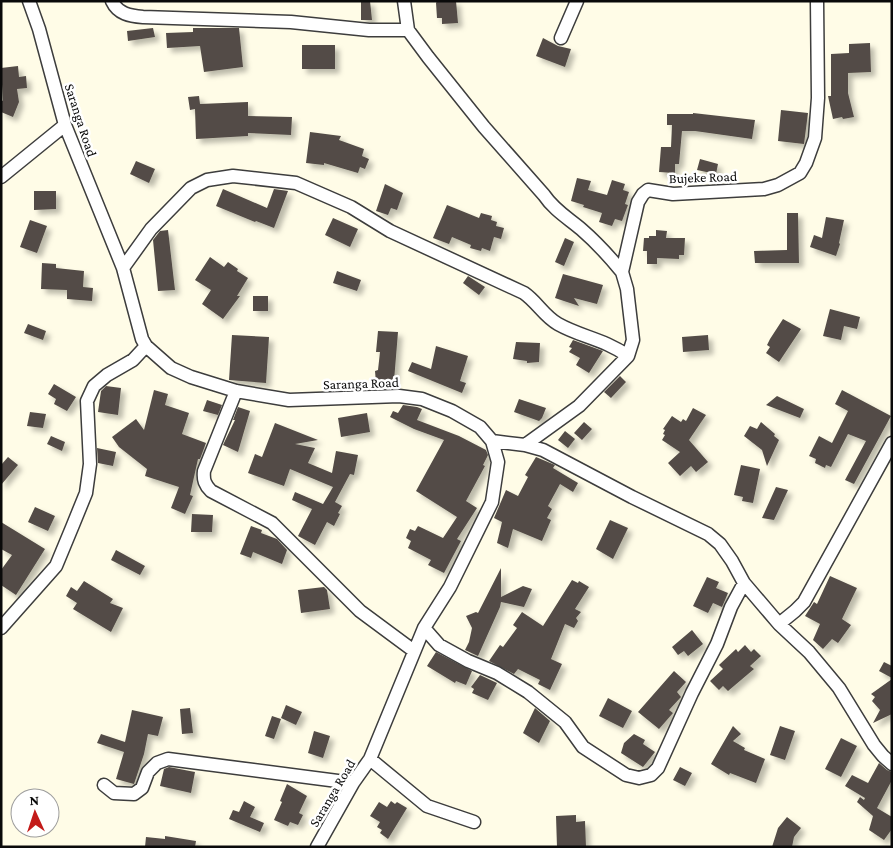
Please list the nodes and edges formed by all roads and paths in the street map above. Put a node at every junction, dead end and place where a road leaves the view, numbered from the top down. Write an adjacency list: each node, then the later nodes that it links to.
1 (30, 1): 8 (street, Saranga Road)
2 (112, 1): 6 (street)
3 (404, 1): 6 (street)
4 (576, 1): 7 (street)
5 (817, 1): 11 (street, Bujeke Road)
6 (408, 30): 11 (street)
7 (561, 38)
8 (65, 126): 9 (street); 10 (street, Saranga Road)
9 (1, 177)
10 (123, 268): 12 (street, Saranga Road); 13 (street)
11 (622, 272): 13 (street, Bujeke Road)
12 (146, 346): 14 (street, Saranga Road); 20 (street)
13 (628, 356): 17 (street)
14 (236, 392): 15 (street, Saranga Road); 22 (street)
15 (492, 441): 17 (street); 21 (street, Saranga Road)
16 (892, 443): 19 (street)
17 (525, 445): 18 (street)
18 (744, 583): 19 (street); 21 (street)
19 (779, 624): 24 (street)
20 (1, 628)
21 (424, 628): 22 (street, Saranga Road)
22 (414, 651): 23 (street, Saranga Road)
23 (370, 759): 25 (street, Saranga Road); 27 (street)
24 (892, 764)
25 (353, 783): 26 (street); 28 (street, Saranga Road)
26 (104, 785)
27 (474, 822)
28 (317, 847)

